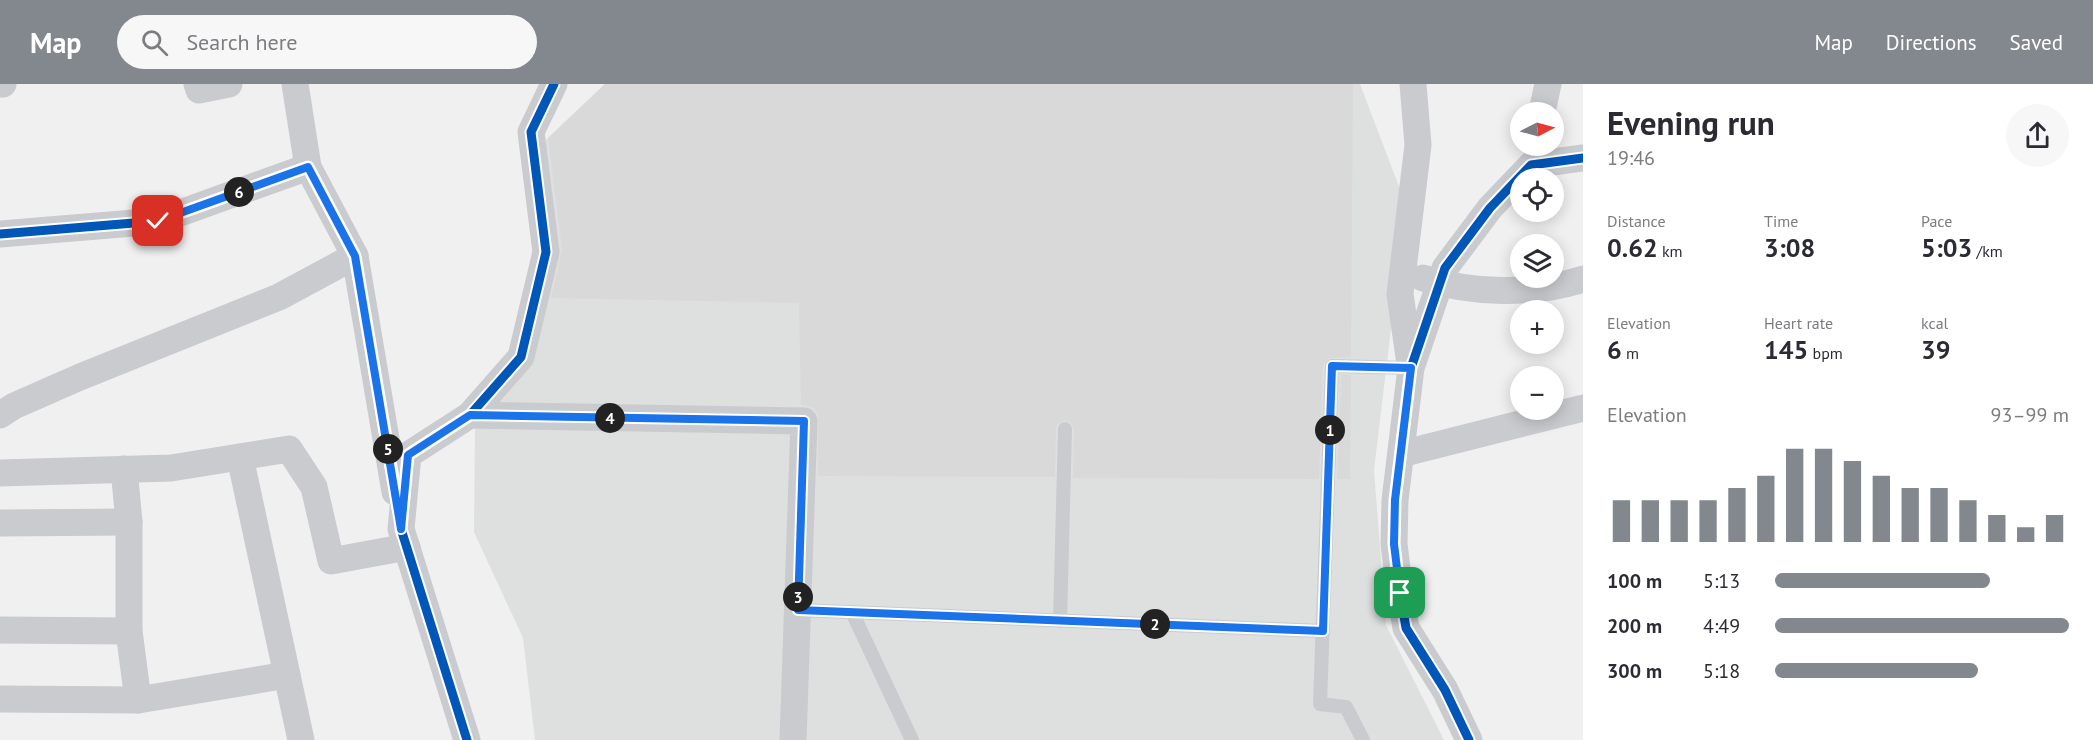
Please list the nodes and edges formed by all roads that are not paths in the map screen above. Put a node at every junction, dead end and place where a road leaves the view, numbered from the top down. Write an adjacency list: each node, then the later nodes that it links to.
1 (197, 84): 2 (street)
2 (229, 84)
3 (295, 84): 11 (street)
4 (554, 84): 20 (street)
5 (1413, 84): 14 (street)
6 (1548, 84): 7 (street)
7 (1544, 102)
8 (1533, 156): 16 (street)
9 (1550, 156): 10 (street)
10 (1583, 158)
11 (308, 167): 12 (street); 13 (street)
12 (0, 234)
13 (355, 256): 19 (street); 28 (street)
14 (1402, 271): 16 (street); 17 (street)
15 (1583, 279): 16 (street)
16 (1440, 283): 17 (street)
17 (1411, 368): 22 (street); 34 (lane)
18 (1583, 408): 22 (street)
19 (0, 415)
20 (470, 415): 28 (street); 29 (street)
21 (1065, 429): 31 (lane)
22 (1401, 454): 43 (street)
23 (240, 457): 24 (street); 28 (street); 35 (street)
24 (124, 469): 25 (street); 26 (street)
25 (0, 473)
26 (129, 522): 27 (street); 33 (street)
27 (0, 523)
28 (404, 538): 39 (street)
29 (798, 610): 30 (lane); 40 (street)
30 (852, 612): 31 (lane); 41 (lane)
31 (1060, 621): 34 (lane)
32 (0, 630): 33 (street)
33 (129, 631): 37 (street)
34 (1323, 631): 42 (lane)
35 (287, 675): 37 (street); 38 (street)
36 (0, 699): 37 (street)
37 (138, 700)
38 (301, 740)
39 (467, 740)
40 (793, 740)
41 (912, 740)
42 (1363, 740)
43 (1470, 740)

